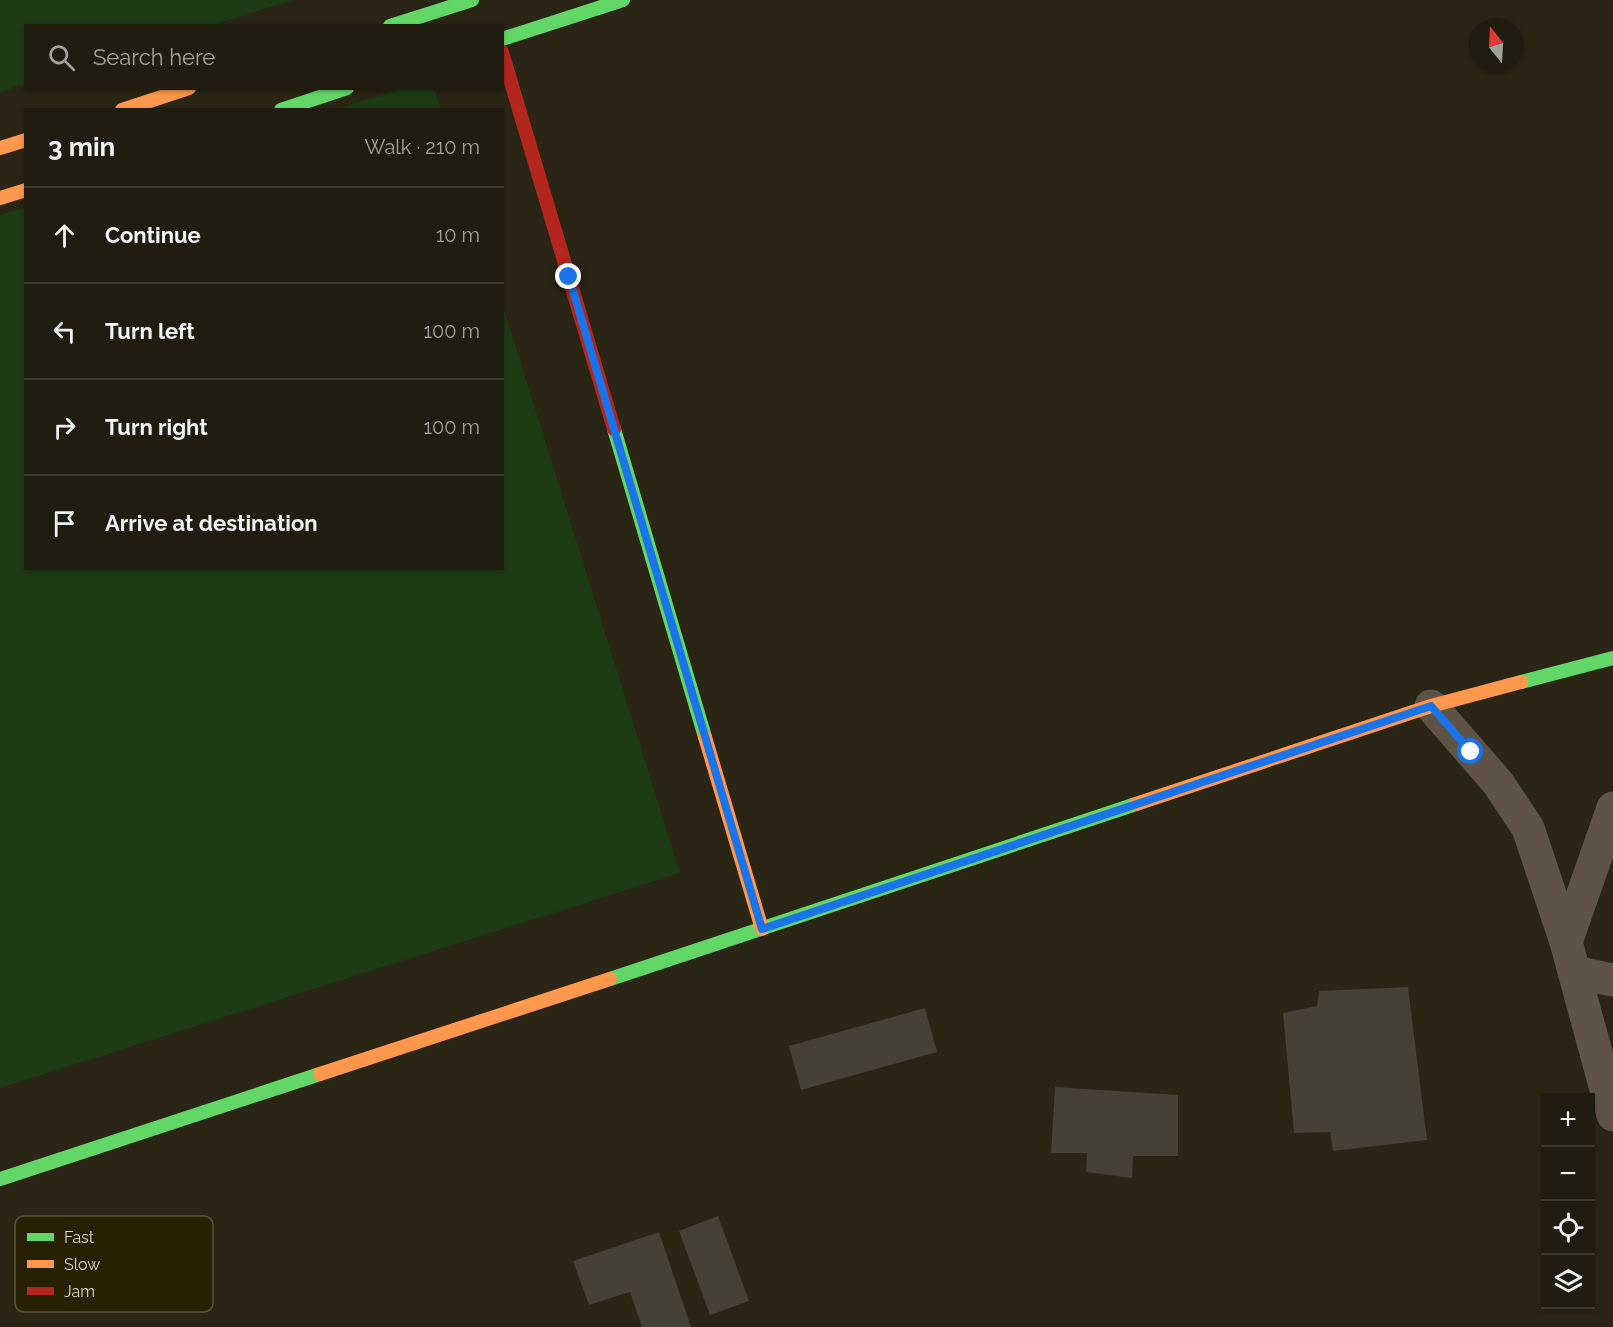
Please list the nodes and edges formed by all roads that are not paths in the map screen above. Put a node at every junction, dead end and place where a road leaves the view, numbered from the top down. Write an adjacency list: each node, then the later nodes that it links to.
1 (472, 0): 3 (street)
2 (623, 0): 5 (street)
3 (432, 6): 4 (street)
4 (394, 24)
5 (504, 38)
6 (504, 59): 18 (street)
7 (183, 90): 9 (street)
8 (341, 90): 10 (street)
9 (128, 108)
10 (286, 108)
11 (24, 141): 12 (street)
12 (0, 148)
13 (24, 191): 14 (street)
14 (0, 198)
15 (1613, 658): 16 (street)
16 (1431, 706): 18 (street); 19 (street)
17 (1613, 808): 19 (street)
18 (762, 929): 22 (street)
19 (1570, 957): 20 (street); 21 (street)
20 (1613, 980)
21 (1613, 1115)
22 (0, 1179)

